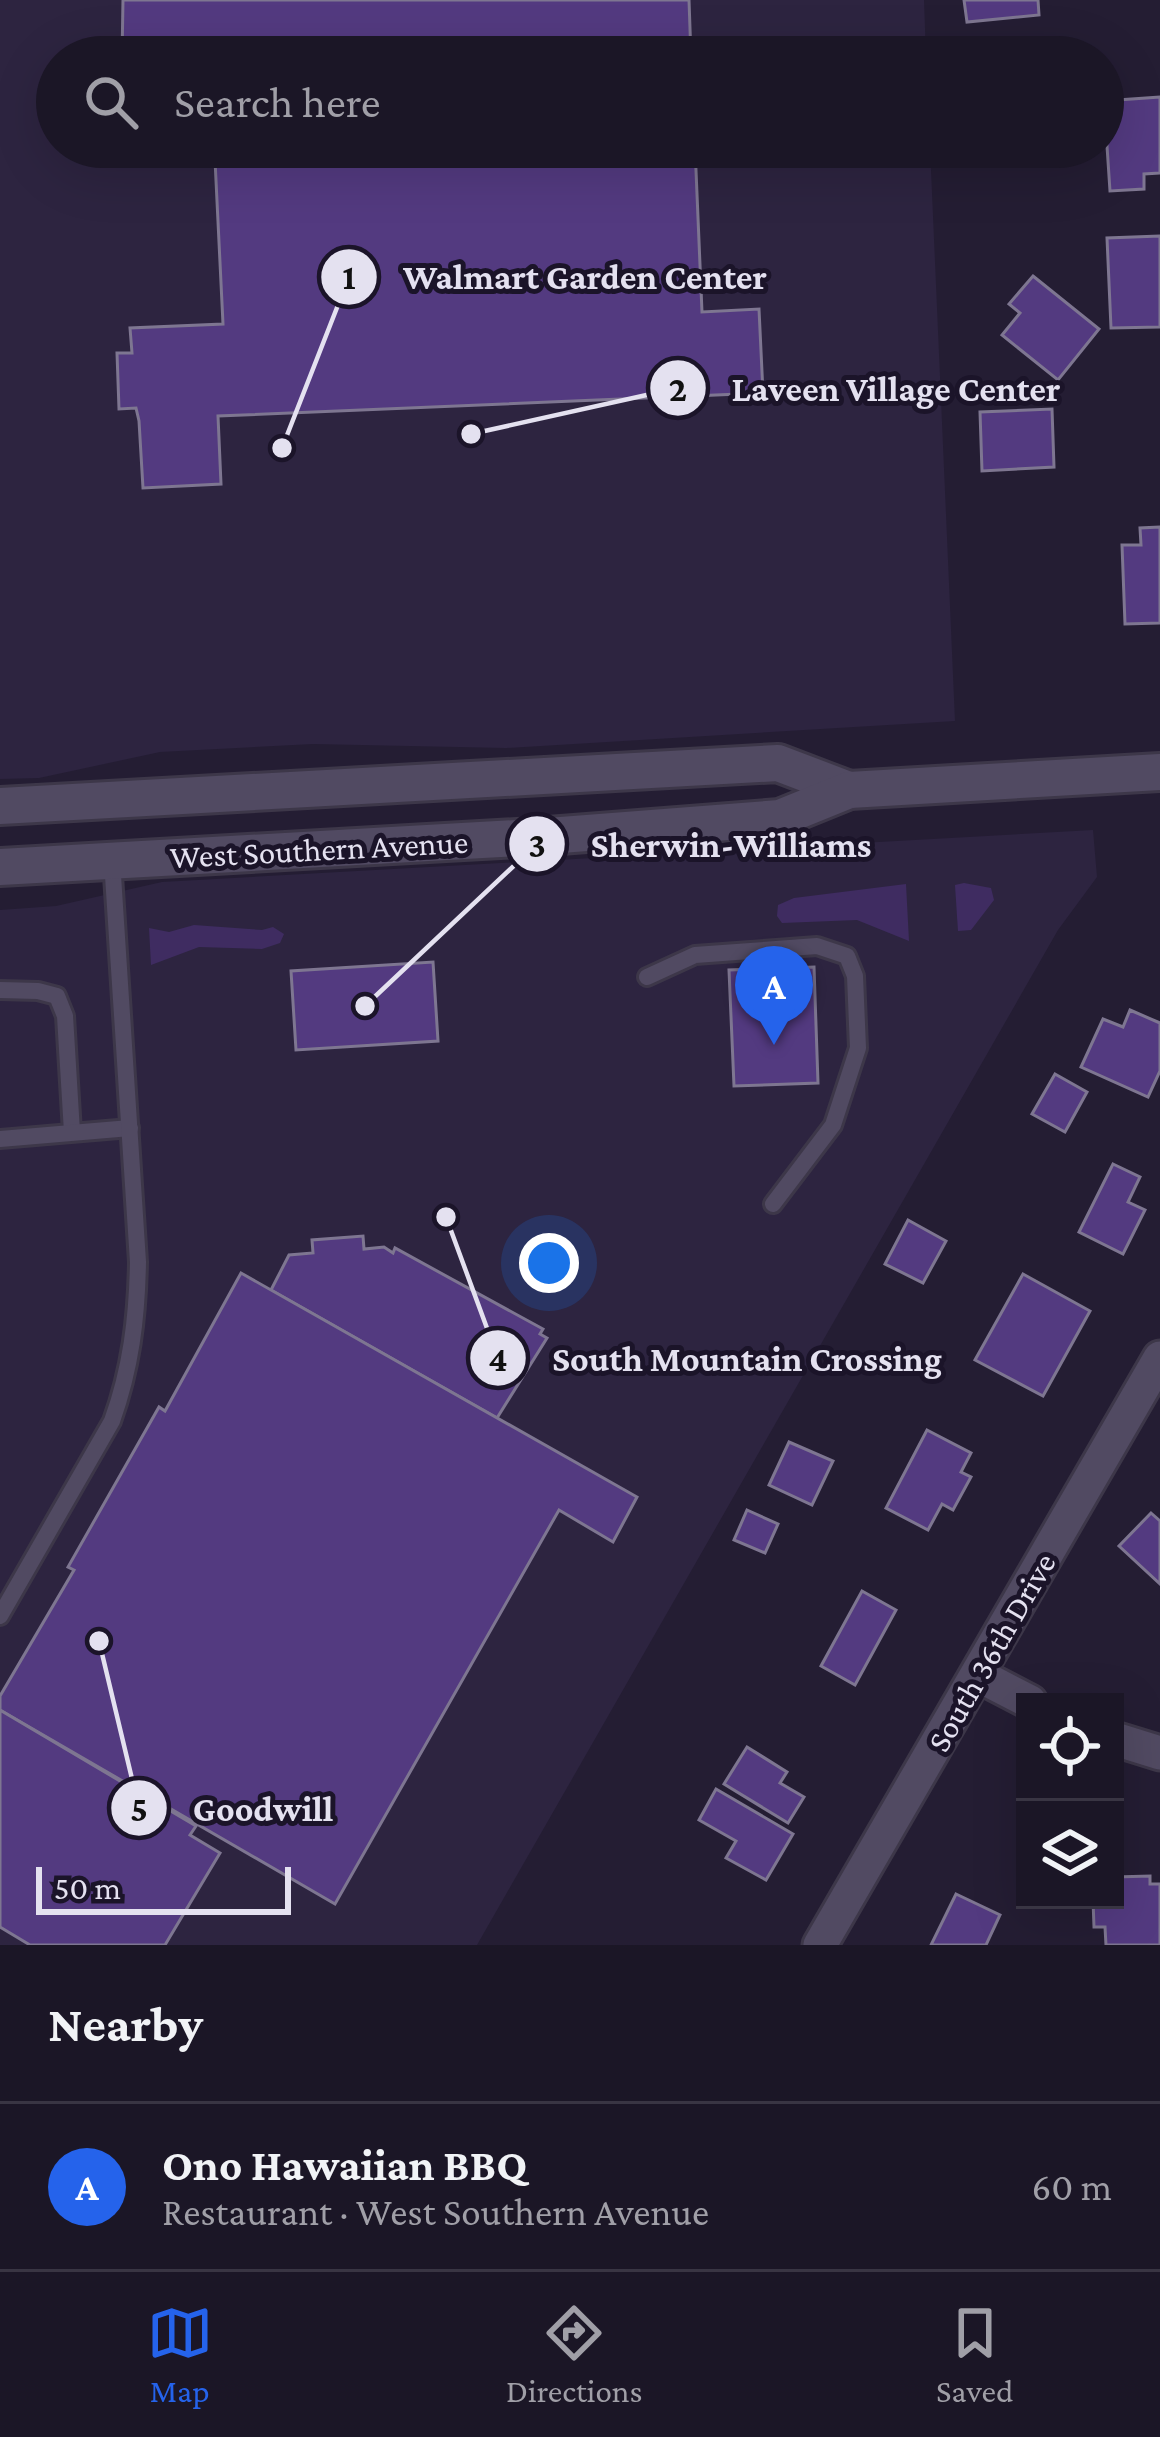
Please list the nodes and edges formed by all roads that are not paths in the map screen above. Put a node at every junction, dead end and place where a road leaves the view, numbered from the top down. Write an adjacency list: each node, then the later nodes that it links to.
1 (1160, 772): 2 (main road, West Southern Avenue)
2 (848, 790): 3 (main road, West Southern Avenue); 4 (main road, West Southern Avenue)
3 (0, 806)
4 (112, 860): 5 (main road, West Southern Avenue); 8 (lane)
5 (0, 867)
6 (647, 977): 11 (lane)
7 (0, 990): 9 (lane)
8 (130, 1128): 9 (lane); 13 (lane)
9 (72, 1132): 10 (lane)
10 (0, 1139)
11 (773, 1204)
12 (1160, 1358): 14 (street, South 36th Drive)
13 (0, 1616)
14 (978, 1675): 15 (street); 18 (street, South 36th Drive)
15 (1016, 1695)
16 (1124, 1742): 17 (street)
17 (1160, 1753)
18 (820, 1945)

